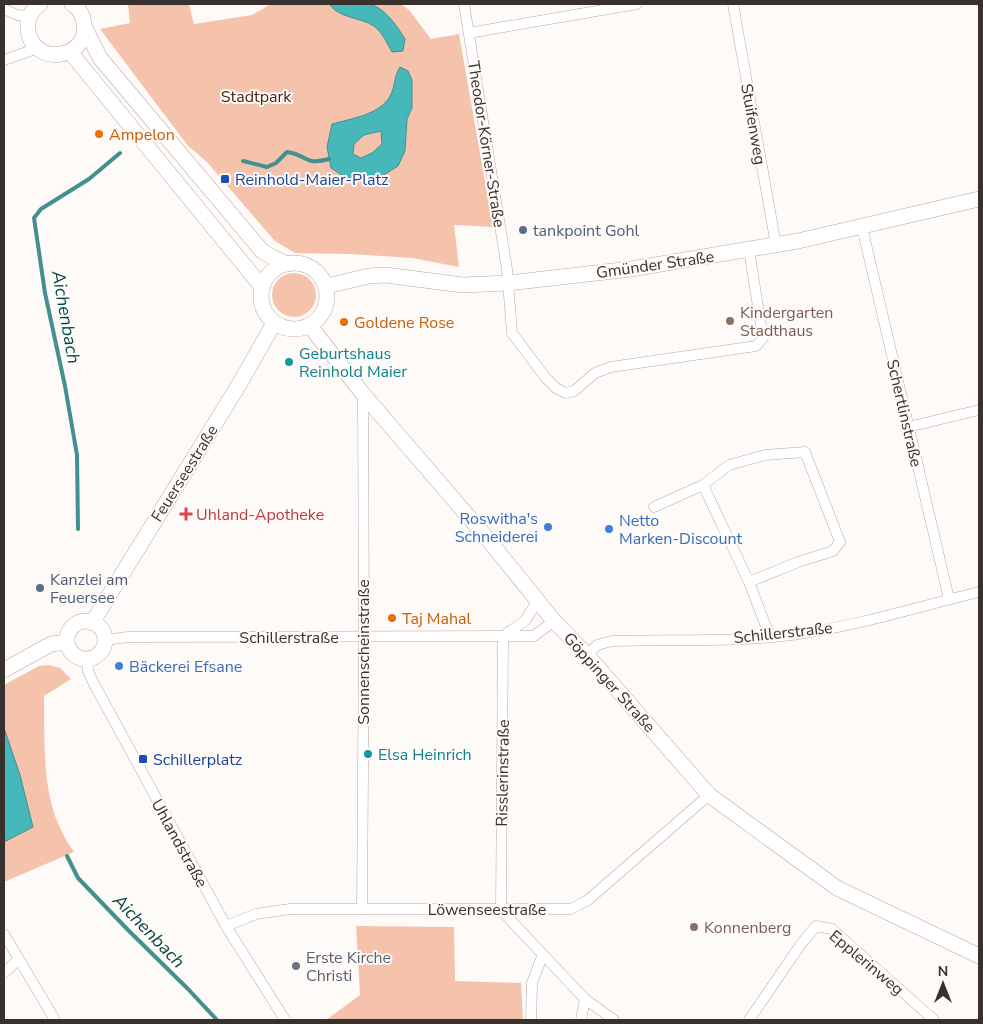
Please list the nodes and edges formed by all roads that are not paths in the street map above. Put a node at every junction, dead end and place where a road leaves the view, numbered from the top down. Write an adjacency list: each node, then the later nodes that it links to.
1 (40, 4): 7 (main road)
2 (72, 4): 8 (main road)
3 (464, 4): 9 (street, Theodor-Körner-Straße)
4 (637, 4): 9 (street)
5 (733, 4): 15 (street, Stuifenweg)
6 (4, 10): 7 (street)
7 (30, 16): 10 (main road)
8 (85, 28): 11 (main road); 17 (main road)
9 (469, 33): 18 (street, Theodor-Körner-Straße)
10 (38, 48): 11 (main road); 12 (street)
11 (70, 52): 20 (main road)
12 (4, 60)
13 (979, 199): 14 (main road, Gmünder Straße)
14 (862, 227): 15 (main road, Gmünder Straße); 25 (street, Schertlinstraße)
15 (776, 245): 16 (main road, Gmünder Straße)
16 (749, 250): 18 (main road, Gmünder Straße); 18 (street, Theodor-Körner-Straße)
17 (287, 264): 19 (main road); 20 (main road)
18 (508, 283): 19 (main road, Gmünder Straße)
19 (326, 286): 22 (main road)
20 (262, 287): 21 (main road)
21 (274, 323): 22 (main road); 33 (main road, Feuerseestraße)
22 (310, 326): 23 (main road, Göppinger Straße)
23 (363, 394): 31 (main road, Göppinger Straße); 35 (street, Sonnenscheinstraße)
24 (979, 410): 25 (street)
25 (908, 427): 30 (street, Schertlinstraße)
26 (703, 485): 27 (street); 28 (street); 28 (street)
27 (654, 507)
28 (749, 582): 36 (street)
29 (979, 592): 30 (street, Schillerstraße)
30 (949, 599): 36 (street, Schillerstraße)
31 (538, 600): 32 (main road, Göppinger Straße); 34 (street)
32 (554, 621): 34 (street, Schillerstraße); 39 (main road, Göppinger Straße)
33 (92, 623): 37 (main road); 38 (main road)
34 (503, 636): 35 (street, Schillerstraße); 44 (street, Risslerinstraße)
35 (364, 637): 37 (street, Schillerstraße); 43 (street, Sonnenscheinstraße)
36 (770, 637): 39 (street, Schillerstraße)
37 (105, 640): 40 (main road)
38 (67, 642): 40 (main road); 41 (main road)
39 (587, 654): 42 (main road, Göppinger Straße)
40 (87, 660): 45 (street, Uhlandstraße)
41 (4, 670)
42 (709, 795): 44 (street, Löwenseestraße); 48 (main road, Göppinger Straße)
43 (362, 909): 44 (street, Löwenseestraße); 45 (street, Löwenseestraße)
44 (501, 910): 47 (street)
45 (226, 926): 53 (street, Uhlandstraße)
46 (4, 934): 49 (street)
47 (543, 954): 51 (street); 54 (street)
48 (979, 956)
49 (18, 960): 50 (street); 52 (street)
50 (4, 973)
51 (585, 999): 55 (street); 56 (street)
52 (55, 1020)
53 (285, 1020)
54 (531, 1020)
55 (582, 1020)
56 (614, 1020)
57 (749, 1020): 58 (street, Epplerinweg)
58 (934, 1020)

